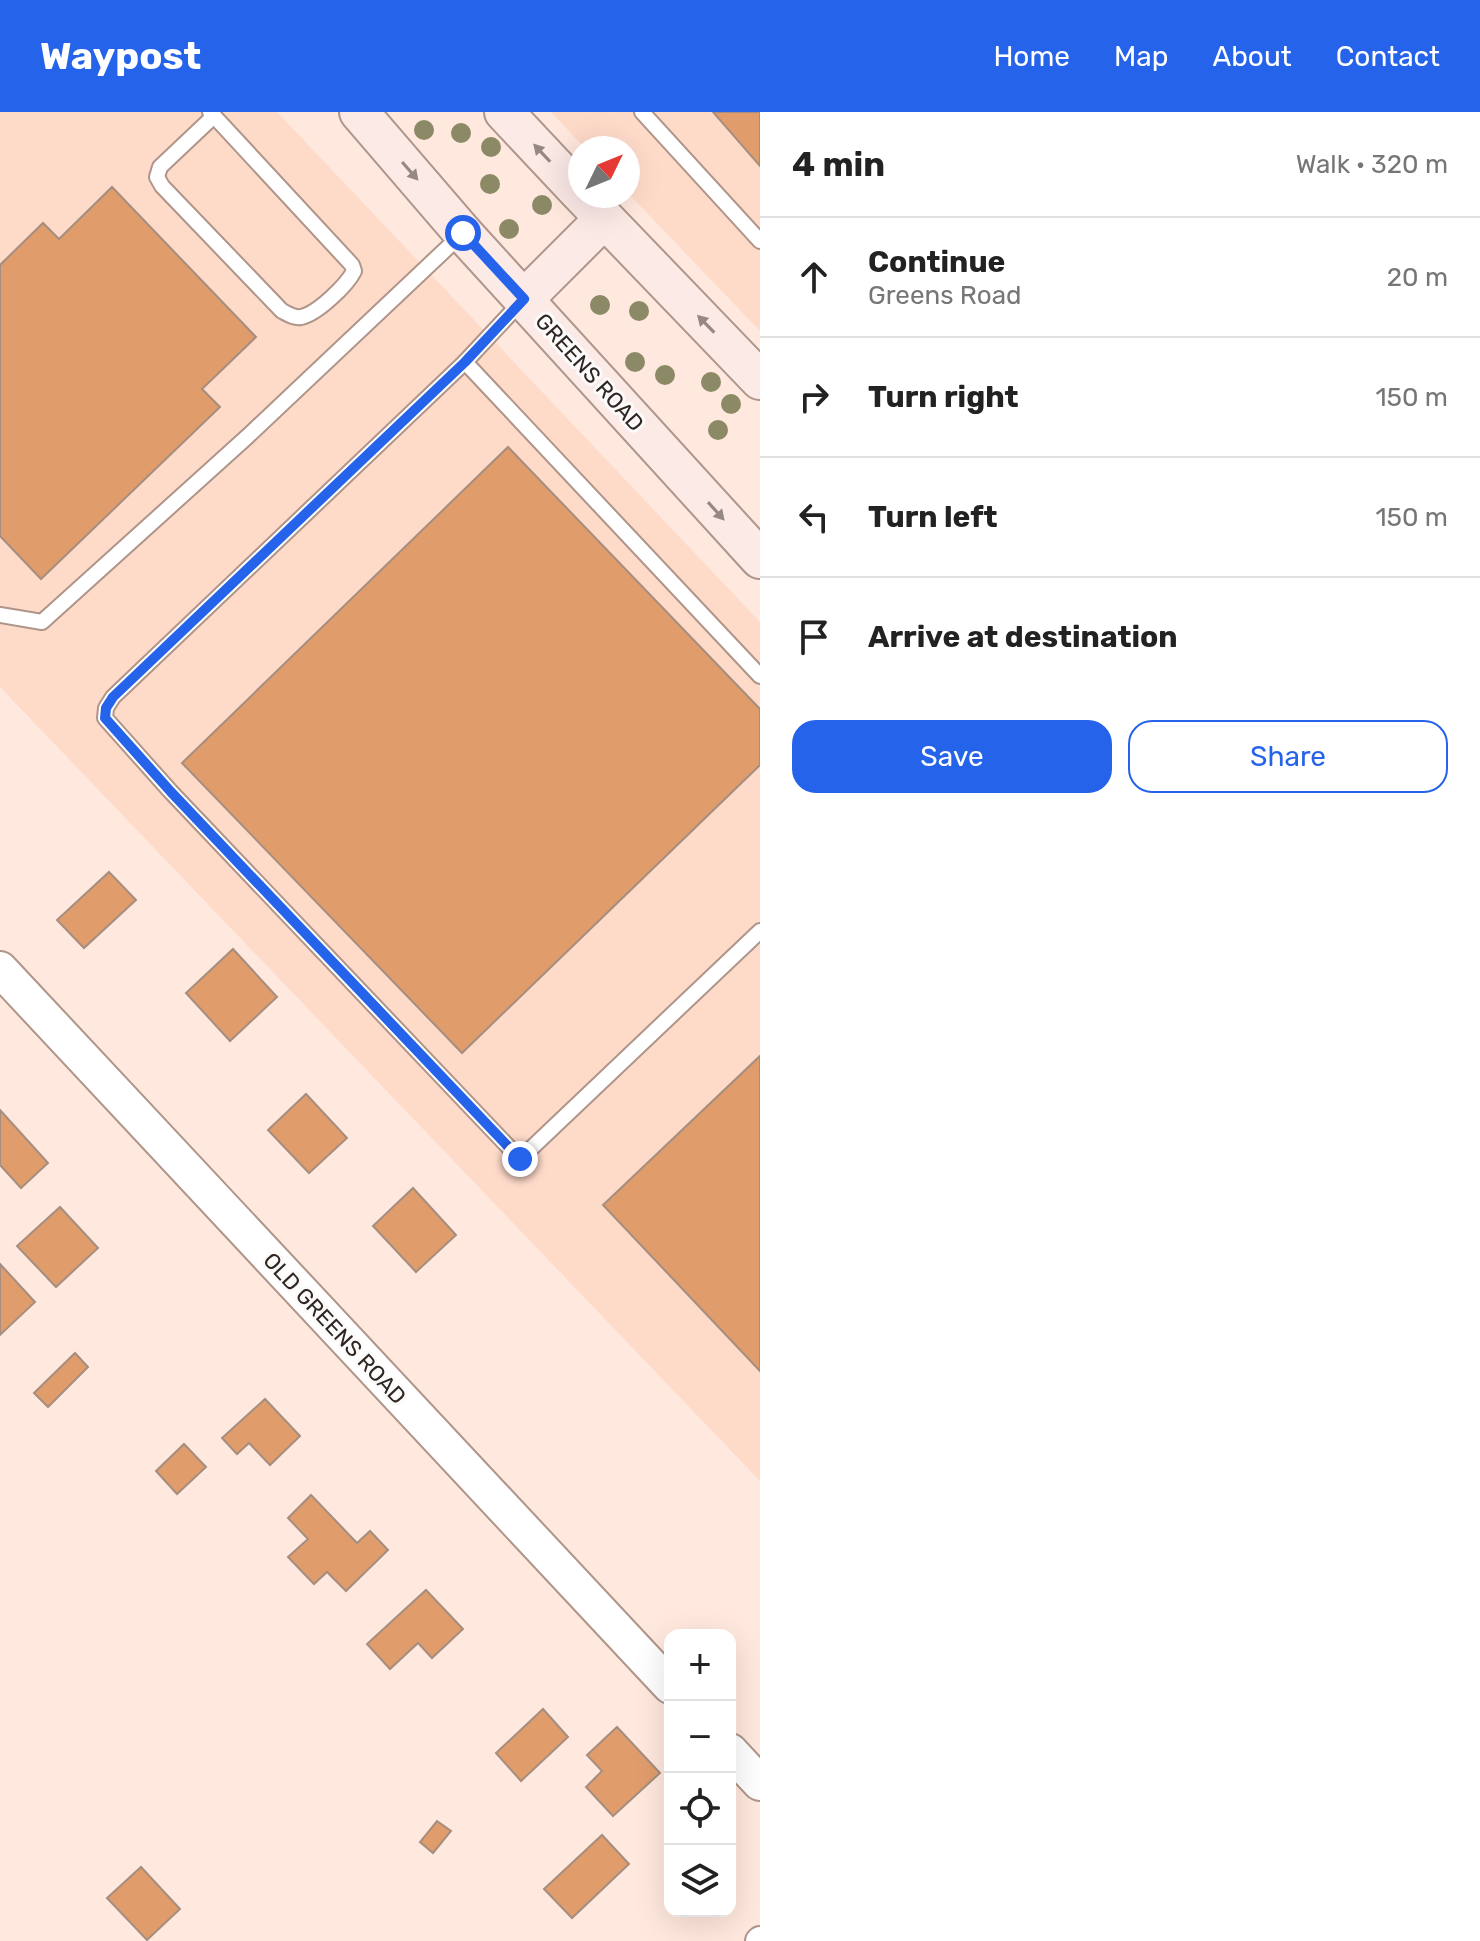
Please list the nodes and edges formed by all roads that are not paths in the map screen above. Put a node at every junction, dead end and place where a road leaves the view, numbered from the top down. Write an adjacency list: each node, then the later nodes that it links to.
1 (359, 112): 8 (main road, GREENS ROAD, one-way to 8)
2 (504, 112): 5 (main road, one-way to 2)
3 (642, 112): 9 (lane)
4 (212, 114): 4 (lane)
5 (568, 181)
6 (586, 208): 10 (main road)
7 (594, 208): 12 (main road, one-way to 7)
8 (463, 233): 10 (main road, GREENS ROAD); 14 (lane)
9 (760, 241)
10 (524, 299): 11 (lane); 13 (main road, GREENS ROAD, one-way to 13)
11 (465, 362): 15 (lane); 16 (lane)
12 (760, 380)
13 (760, 559)
14 (0, 615)
15 (760, 676)
16 (760, 931)
17 (0, 969): 18 (street, OLD GREENS ROAD)
18 (664, 1680)
19 (736, 1757): 20 (street)
20 (760, 1783)

